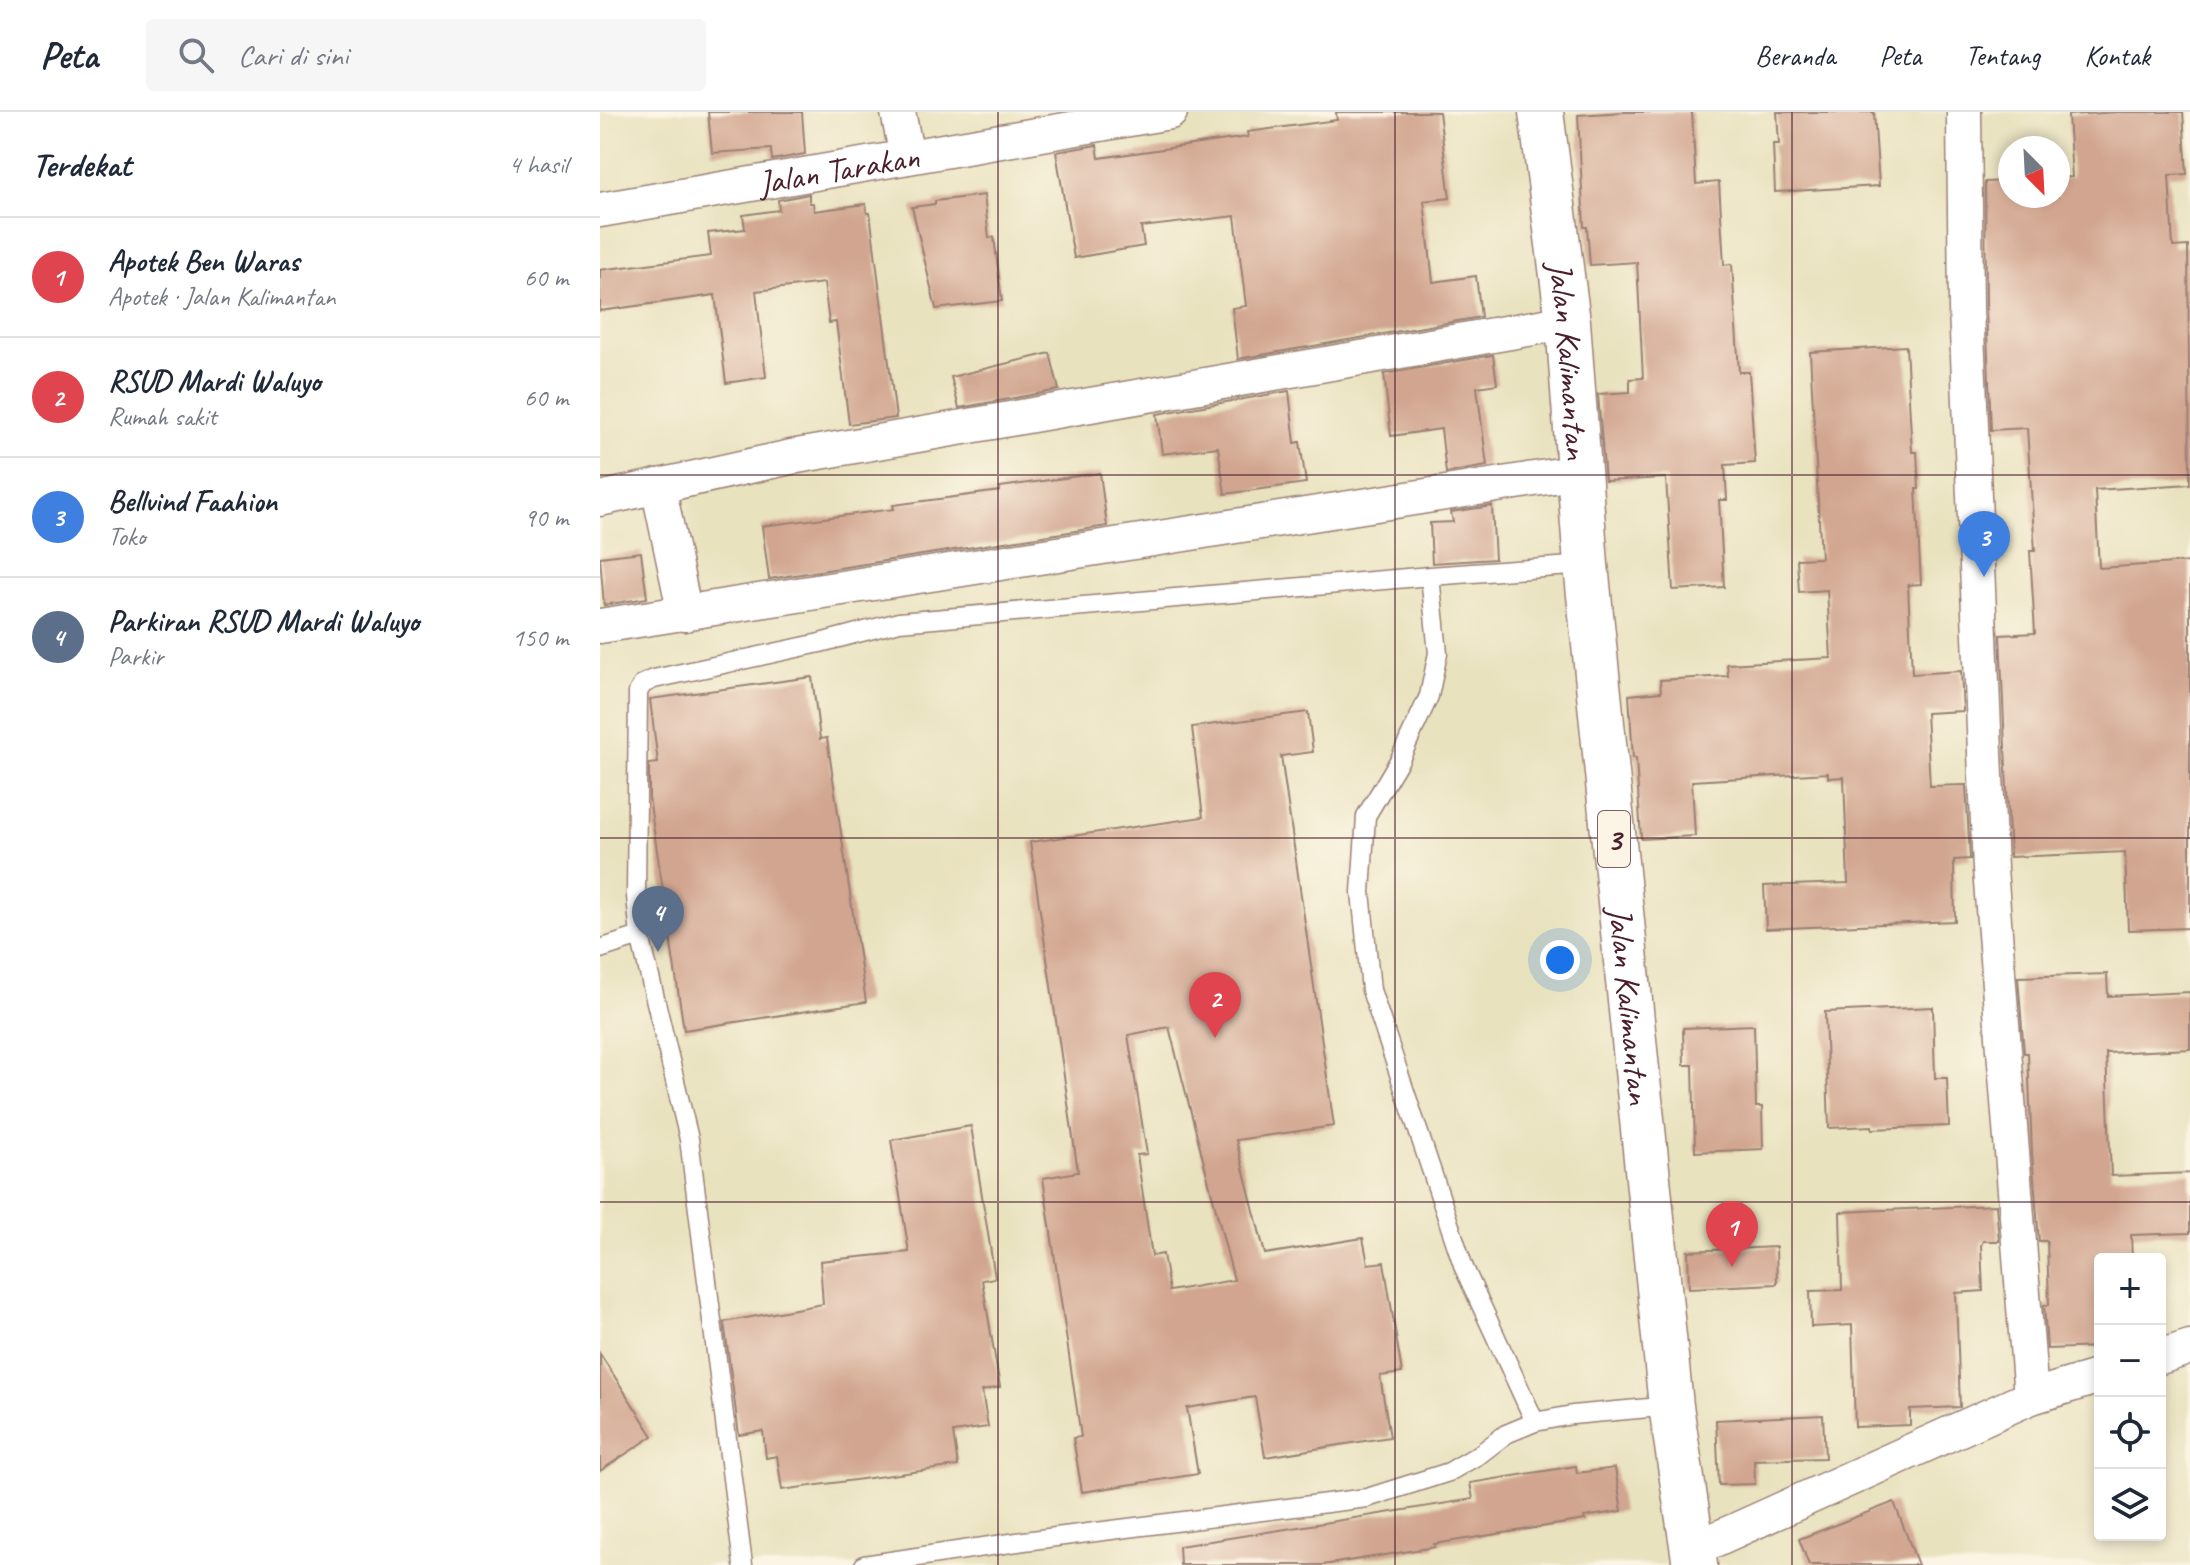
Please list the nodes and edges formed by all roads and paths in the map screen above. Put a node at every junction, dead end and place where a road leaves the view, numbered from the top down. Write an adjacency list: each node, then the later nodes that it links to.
1 (898, 112): 5 (street)
2 (1170, 112): 5 (street, Jalan Tarakan)
3 (1541, 112): 7 (highway, Jalan Kalimantan / 3)
4 (1964, 112): 20 (street)
5 (907, 157): 6 (street, Jalan Tarakan)
6 (600, 210)
7 (1568, 322): 8 (highway, Jalan Kalimantan / 3); 9 (street)
8 (1579, 472): 11 (highway, Jalan Kalimantan / 3); 13 (street)
9 (658, 486): 10 (street); 13 (street)
10 (600, 499)
11 (1586, 565): 12 (lane); 21 (highway, Jalan Kalimantan / 3)
12 (1430, 576): 15 (lane); 22 (lane)
13 (685, 614): 14 (street)
14 (600, 626)
15 (640, 936): 16 (lane); 24 (lane)
16 (600, 949)
17 (2190, 1347): 18 (street)
18 (2166, 1355)
19 (2094, 1378): 20 (street)
20 (2031, 1397): 23 (street)
21 (1671, 1406): 22 (lane); 23 (highway, Jalan Kalimantan / 3)
22 (1535, 1422): 25 (lane)
23 (1693, 1558)
24 (743, 1565)
25 (864, 1565)

